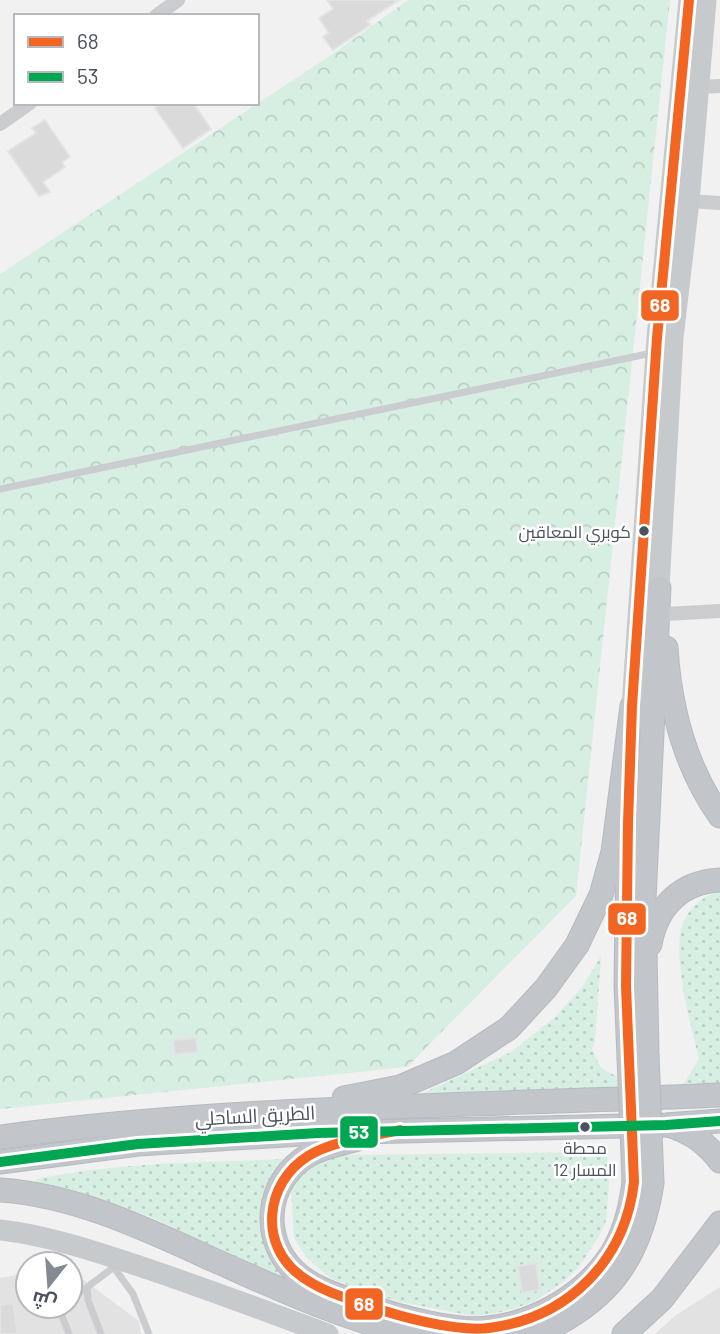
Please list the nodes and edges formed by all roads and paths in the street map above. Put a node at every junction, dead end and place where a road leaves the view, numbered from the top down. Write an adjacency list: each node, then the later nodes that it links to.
1 (178, 0): 4 (street)
2 (689, 0): 11 (main road)
3 (706, 0): 6 (main road)
4 (159, 14)
5 (720, 86): 6 (street)
6 (698, 87): 9 (main road)
7 (27, 105): 8 (street)
8 (0, 124)
9 (689, 201): 10 (street); 13 (main road)
10 (720, 203)
11 (656, 352): 12 (lane); 16 (main road)
12 (0, 489)
13 (659, 588): 15 (highway); 19 (highway)
14 (720, 611): 15 (street)
15 (664, 614): 17 (highway)
16 (632, 706): 20 (highway); 22 (highway)
17 (720, 816)
18 (720, 880): 19 (highway)
19 (643, 975): 20 (highway)
20 (638, 1056): 29 (highway, bridge)
21 (720, 1095): 22 (highway, الطريق الساحلي)
22 (279, 1112): 26 (highway, الطريق الساحلي)
23 (720, 1121): 24 (highway, الطريق الساحلي)
24 (666, 1125): 25 (highway, الطريق الساحلي); 27 (highway)
25 (400, 1130): 28 (highway, الطريق الساحلي); 29 (highway)
26 (0, 1137)
27 (720, 1161)
28 (0, 1162)
29 (643, 1182): 40 (highway)
30 (0, 1190): 39 (highway)
31 (720, 1223): 41 (highway)
32 (0, 1230): 33 (main road)
33 (109, 1261): 34 (lane); 37 (lane); 38 (main road)
34 (87, 1287): 35 (lane); 36 (lane)
35 (84, 1289)
36 (101, 1334)
37 (149, 1334)
38 (328, 1334)
39 (410, 1334)
40 (537, 1334)
41 (624, 1334)

